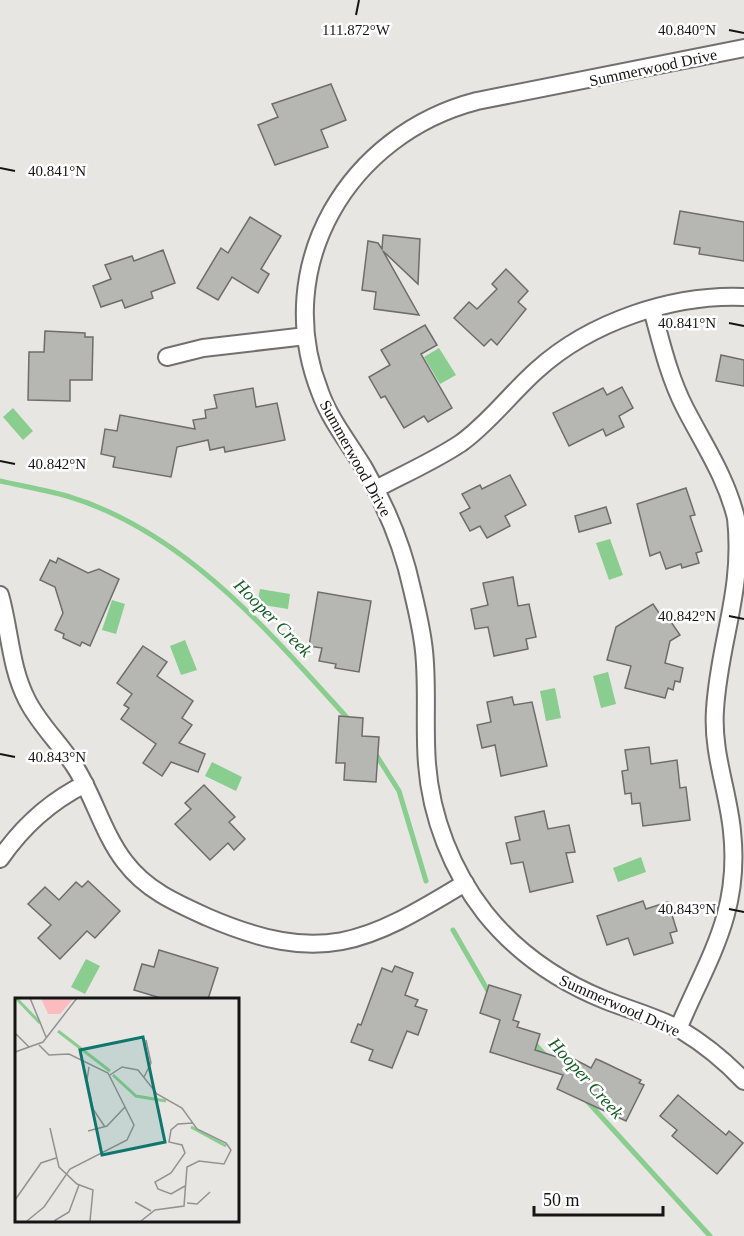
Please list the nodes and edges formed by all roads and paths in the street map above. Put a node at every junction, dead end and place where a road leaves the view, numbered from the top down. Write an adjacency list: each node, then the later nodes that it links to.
1 (744, 48): 4 (street, Summerwood Drive)
2 (744, 297): 3 (street)
3 (652, 309): 6 (street); 11 (street)
4 (306, 336): 5 (street); 6 (street, Summerwood Drive)
5 (167, 357)
6 (376, 489): 10 (street, Summerwood Drive)
7 (0, 595): 8 (street)
8 (85, 784): 9 (street); 10 (street)
9 (0, 859)
10 (465, 883): 11 (street, Summerwood Drive)
11 (678, 1029): 12 (street, Summerwood Drive)
12 (744, 1081)

